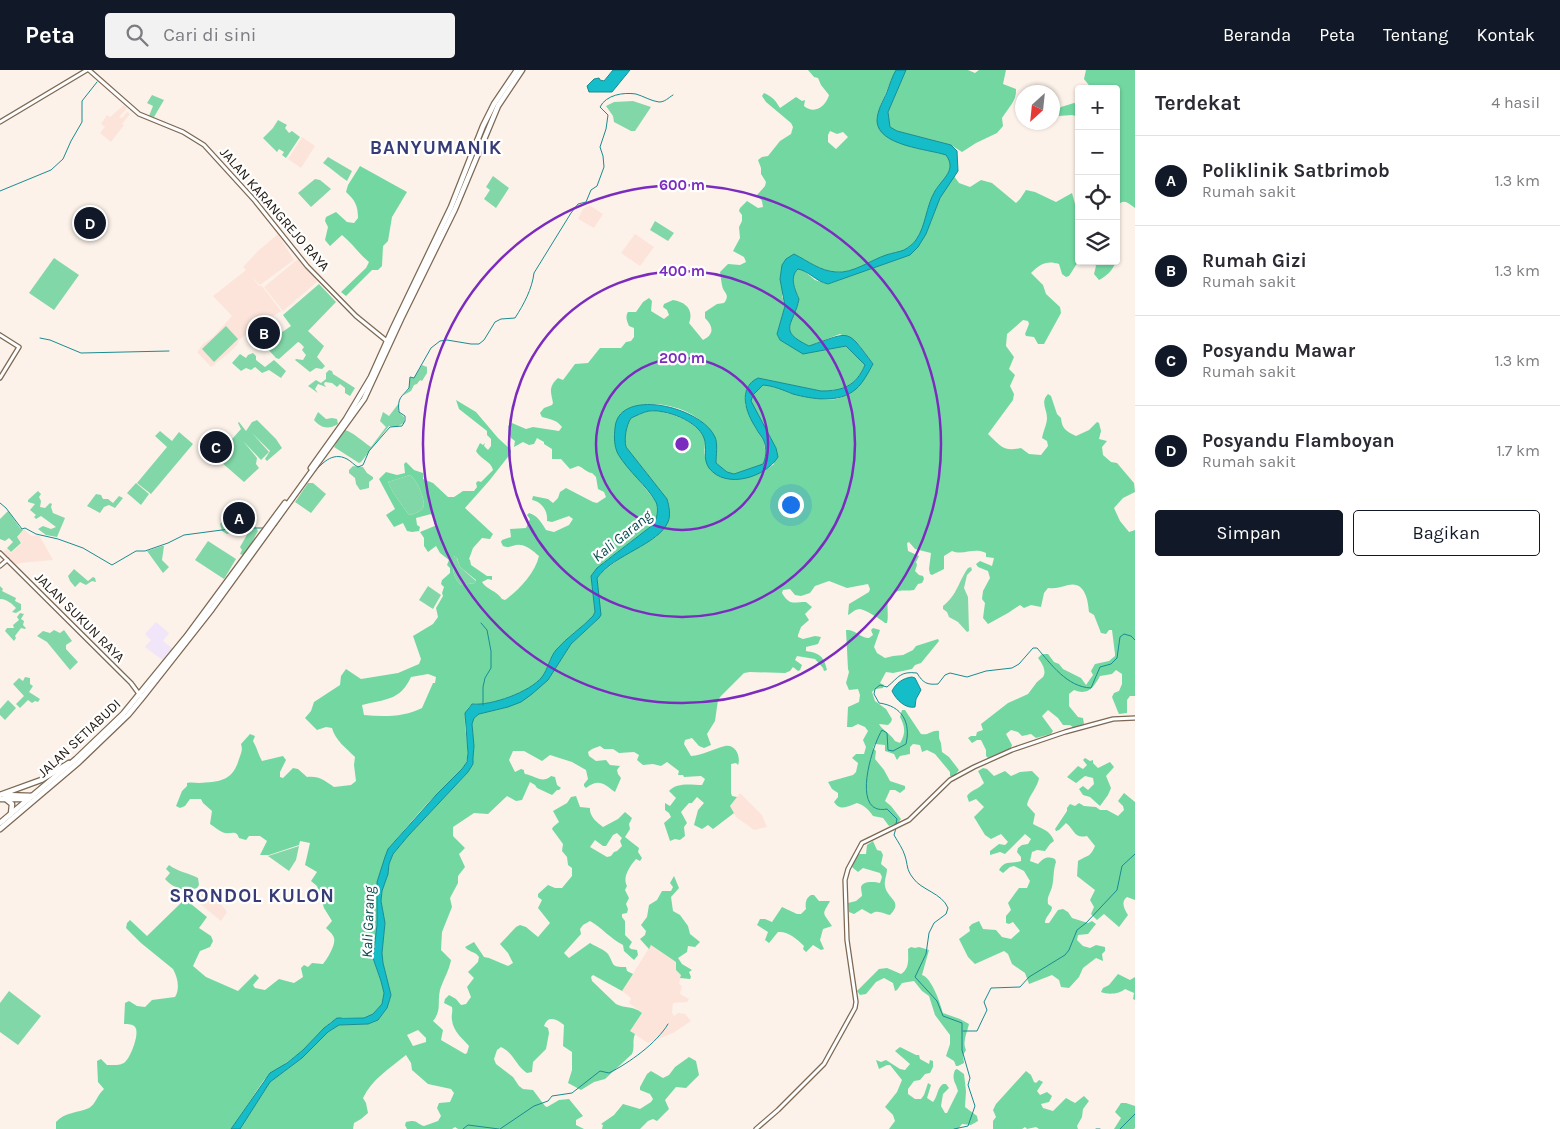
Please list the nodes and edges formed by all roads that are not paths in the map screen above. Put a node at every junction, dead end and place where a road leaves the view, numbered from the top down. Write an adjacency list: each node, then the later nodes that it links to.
1 (88, 70): 4 (main road); 7 (main road, JALAN KARANGREJO RAYA)
2 (517, 70): 5 (highway)
3 (522, 70): 5 (highway)
4 (0, 122)
5 (433, 247): 7 (highway)
6 (0, 335): 8 (main road)
7 (388, 343): 12 (highway)
8 (0, 378)
9 (0, 553): 10 (main road, JALAN SUKUN RAYA)
10 (7, 560): 11 (main road); 12 (main road, JALAN SUKUN RAYA)
11 (0, 566)
12 (141, 697): 14 (highway, JALAN SETIABUDI); 16 (highway, JALAN SETIABUDI)
13 (1135, 718): 21 (main road)
14 (76, 760): 15 (highway); 16 (highway, JALAN SETIABUDI)
15 (0, 795): 16 (highway)
16 (34, 798): 17 (highway); 18 (highway, JALAN SETIABUDI); 20 (highway, JALAN SETIABUDI)
17 (3, 799): 18 (highway)
18 (11, 815): 19 (highway, JALAN SETIABUDI)
19 (0, 823)
20 (0, 829)
21 (756, 1129)

